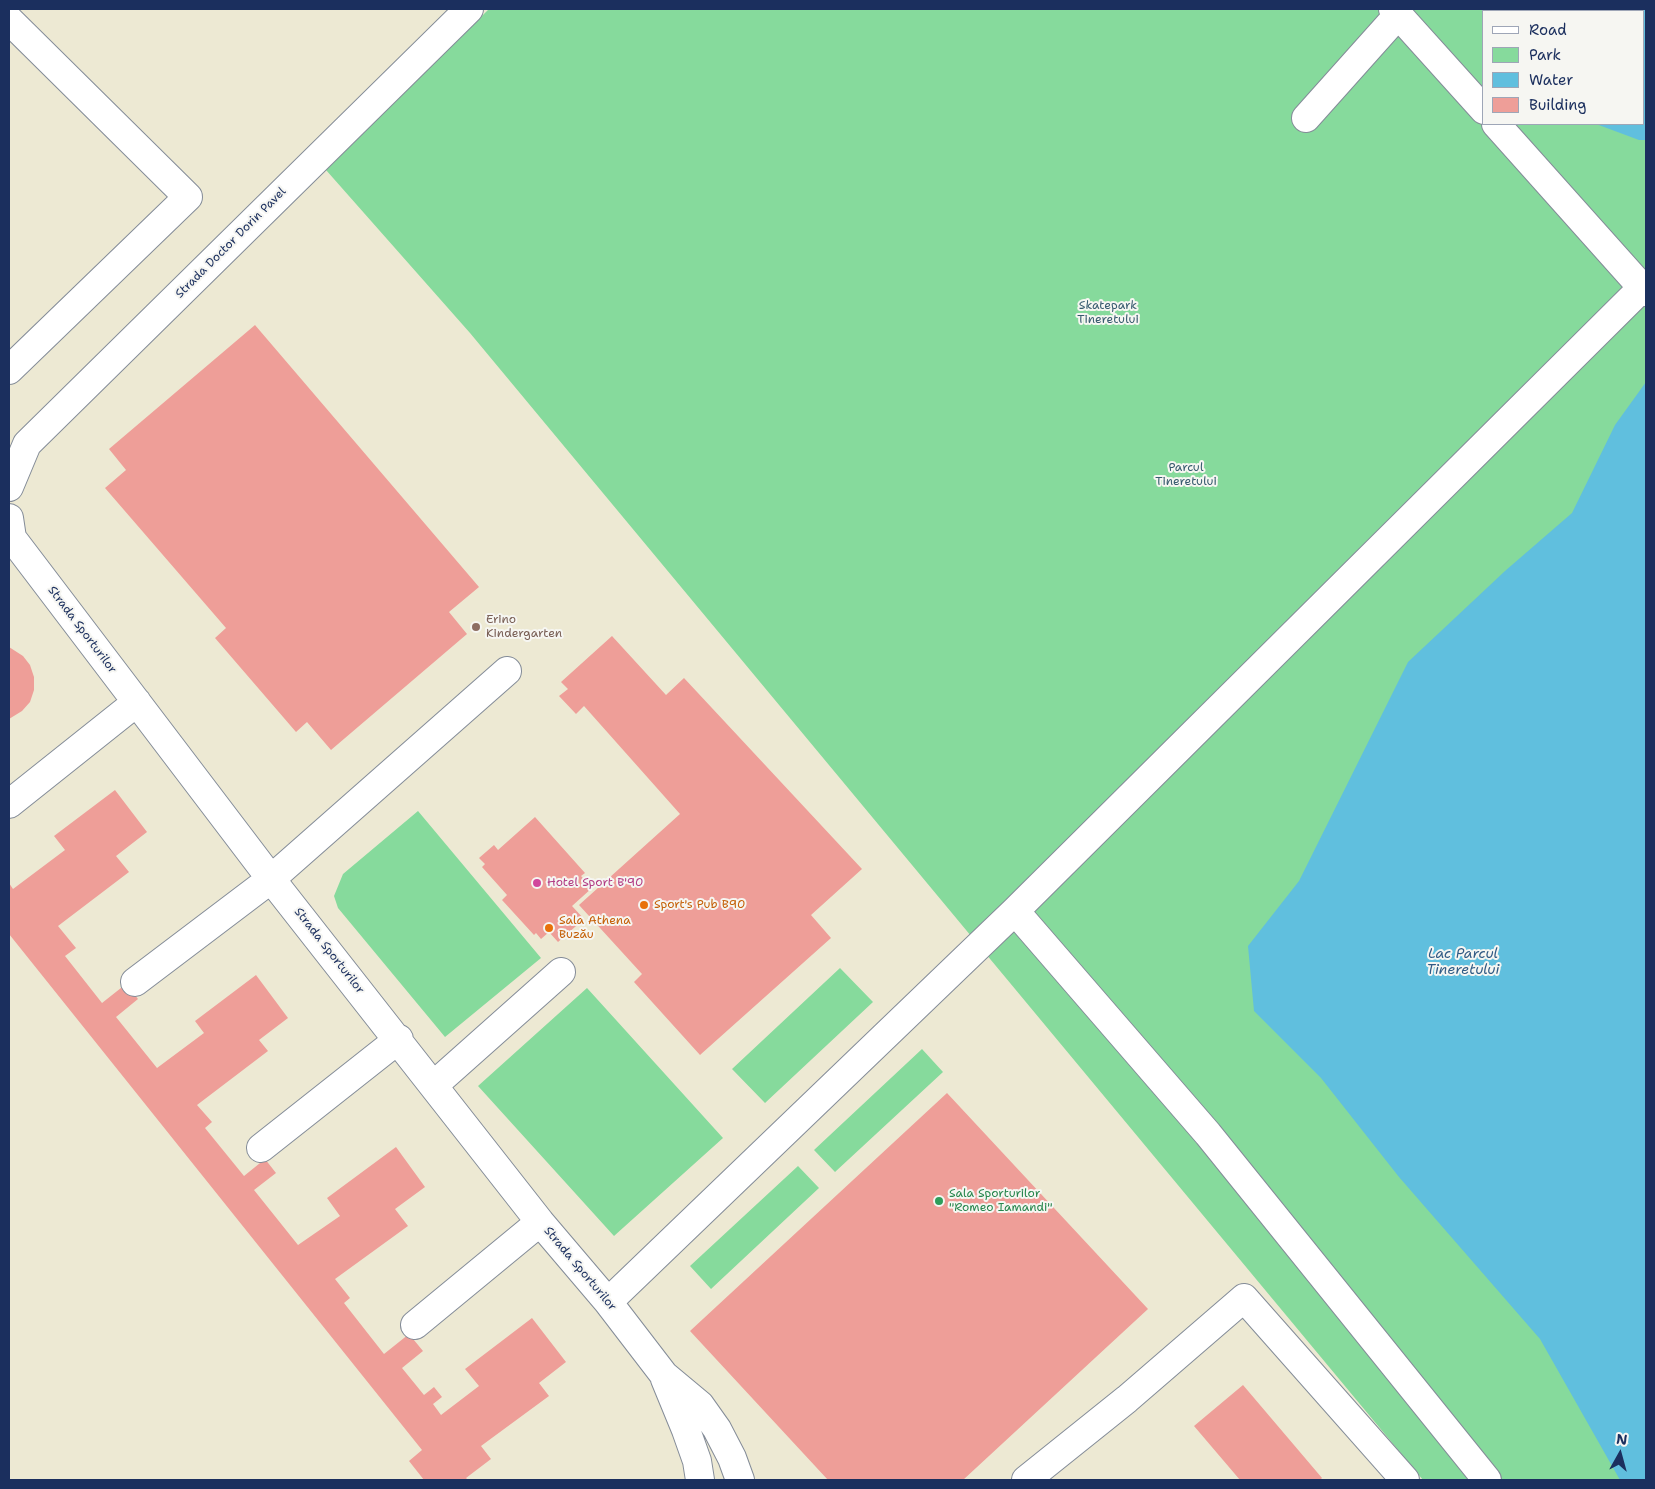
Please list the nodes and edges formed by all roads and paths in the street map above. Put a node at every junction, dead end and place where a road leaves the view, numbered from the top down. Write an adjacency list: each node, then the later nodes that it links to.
1 (469, 9): 9 (street, Strada Doctor Dorin Pavel)
2 (1395, 12): 4 (street); 5 (street)
3 (9, 20): 8 (street)
4 (1482, 108)
5 (1306, 118)
6 (1497, 125): 7 (street)
7 (1645, 288): 15 (street)
8 (9, 370)
9 (9, 487)
10 (9, 518): 12 (street, Strada Sporturilor)
11 (507, 671): 14 (street)
12 (137, 702): 13 (street); 14 (street, Strada Sporturilor)
13 (9, 804)
14 (271, 879): 17 (street); 18 (street, Strada Sporturilor)
15 (1015, 911): 22 (street); 29 (street)
16 (561, 972): 19 (street)
17 (135, 982)
18 (398, 1039): 19 (street, Strada Sporturilor); 20 (street)
19 (434, 1085): 21 (street, Strada Sporturilor)
20 (261, 1148)
21 (540, 1222): 22 (street, Strada Sporturilor); 23 (street)
22 (608, 1302): 24 (street, Strada Sporturilor)
23 (415, 1325)
24 (664, 1376): 25 (street, Strada Sporturilor); 26 (street, Strada Sporturilor)
25 (700, 1480)
26 (740, 1480)
27 (1026, 1480): 28 (street)
28 (1406, 1480)
29 (1487, 1480)

